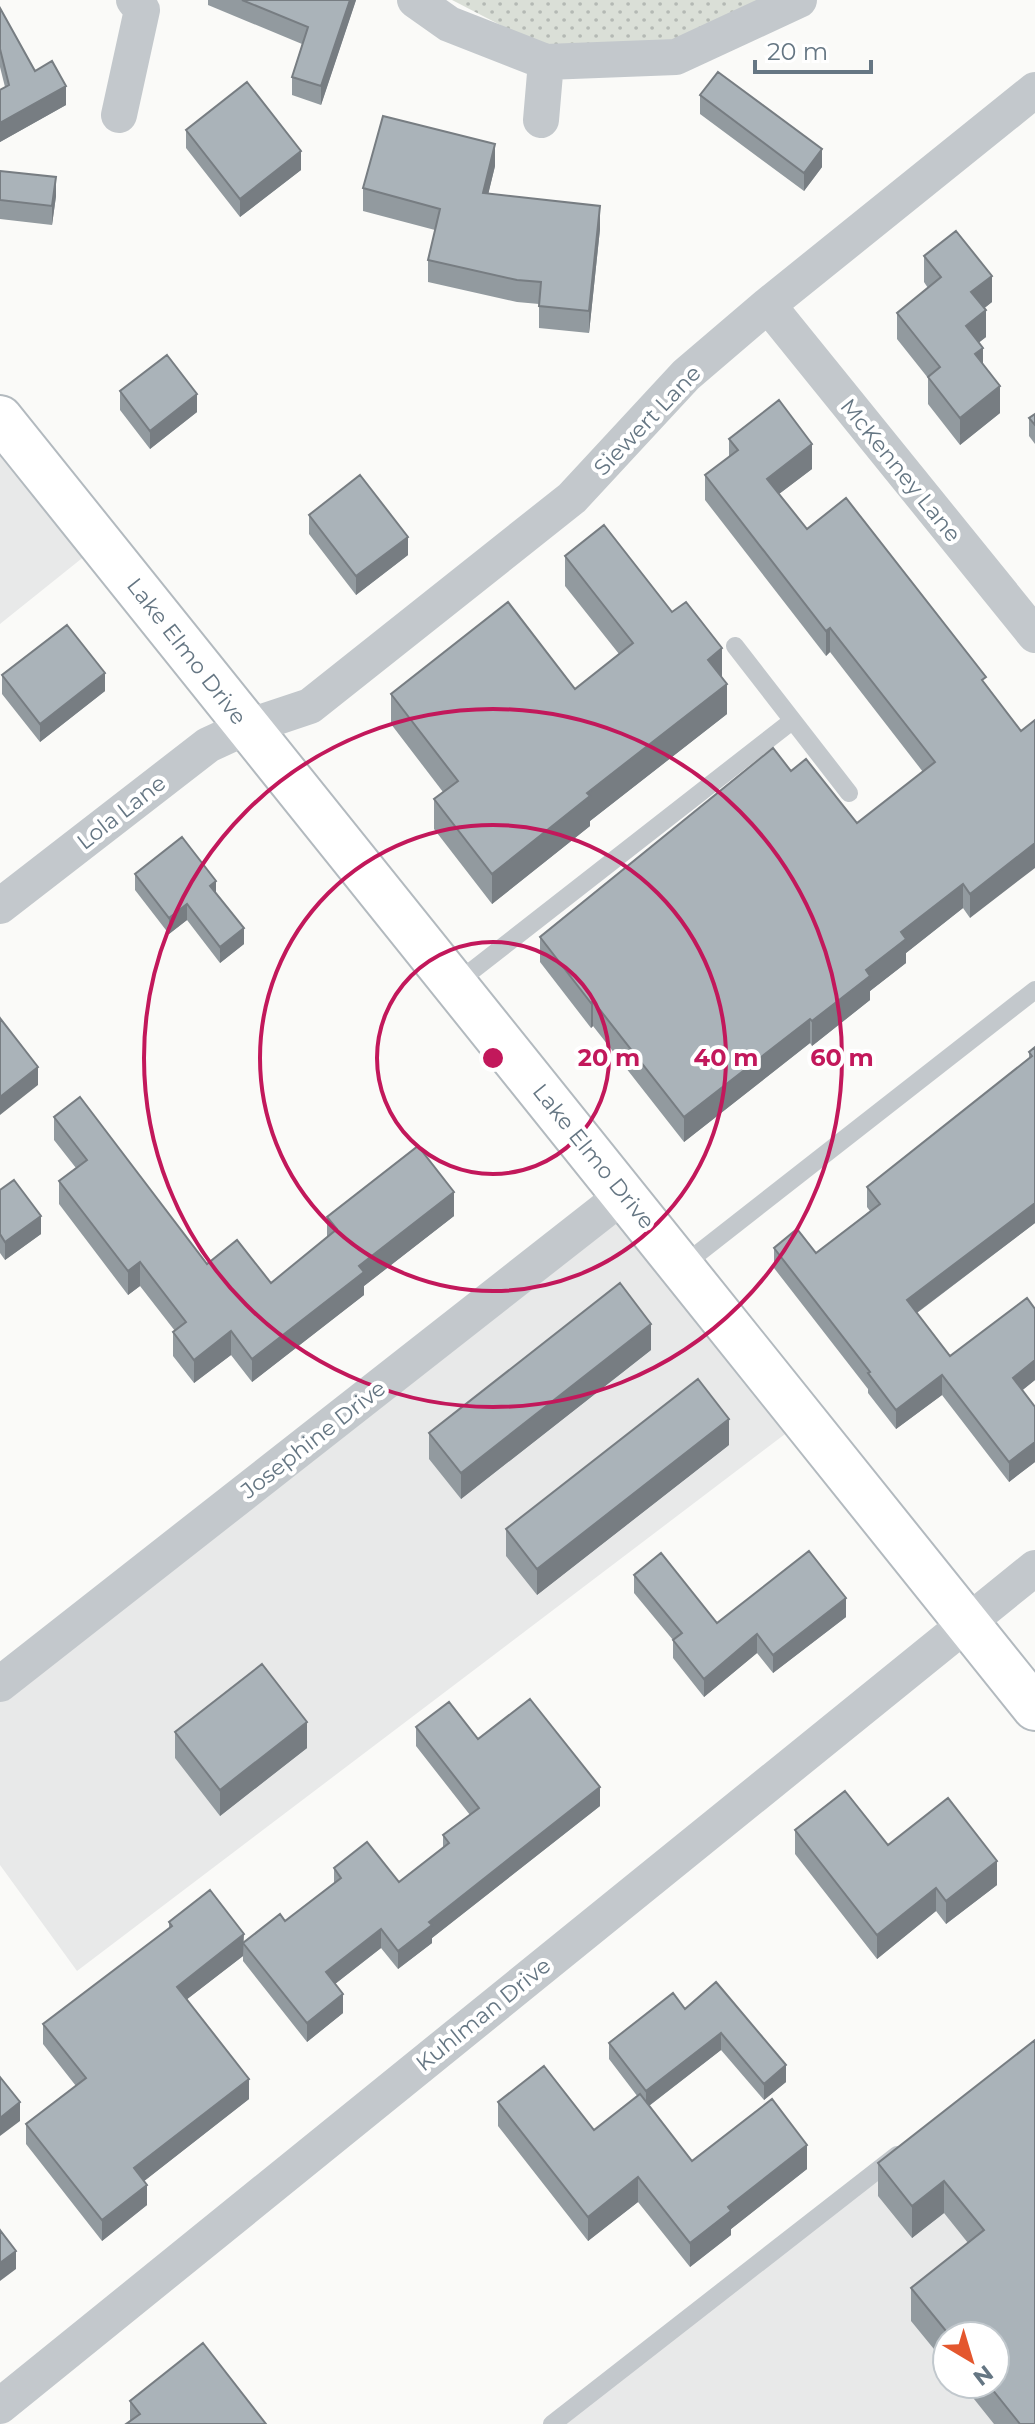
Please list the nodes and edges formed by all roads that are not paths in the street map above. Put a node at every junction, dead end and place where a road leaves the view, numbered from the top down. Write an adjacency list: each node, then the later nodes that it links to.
1 (134, 0): 6 (street)
2 (415, 0): 4 (street)
3 (799, 0): 4 (street)
4 (546, 62): 7 (street)
5 (1035, 90): 8 (street, Siewert Lane)
6 (119, 115)
7 (541, 120)
8 (768, 305): 10 (street, McKenney Lane); 13 (street, Siewert Lane)
9 (0, 418): 13 (main road, Lake Elmo Drive)
10 (1035, 635)
11 (735, 646): 12 (lane)
12 (792, 721): 14 (lane); 16 (lane)
13 (247, 727): 15 (street, Lola Lane); 16 (main road, Lake Elmo Drive)
14 (849, 793)
15 (0, 906)
16 (455, 984): 18 (main road, Lake Elmo Drive)
17 (1035, 990): 19 (lane)
18 (625, 1194): 19 (main road, Lake Elmo Drive); 22 (street, Josephine Drive)
19 (682, 1266): 21 (main road, Lake Elmo Drive)
20 (1035, 1568): 21 (street, Kuhlman Drive)
21 (967, 1621): 23 (main road, Lake Elmo Drive); 25 (street, Kuhlman Drive)
22 (0, 1684)
23 (1035, 1708)
24 (915, 2141): 26 (lane)
25 (0, 2406)
26 (552, 2424)

